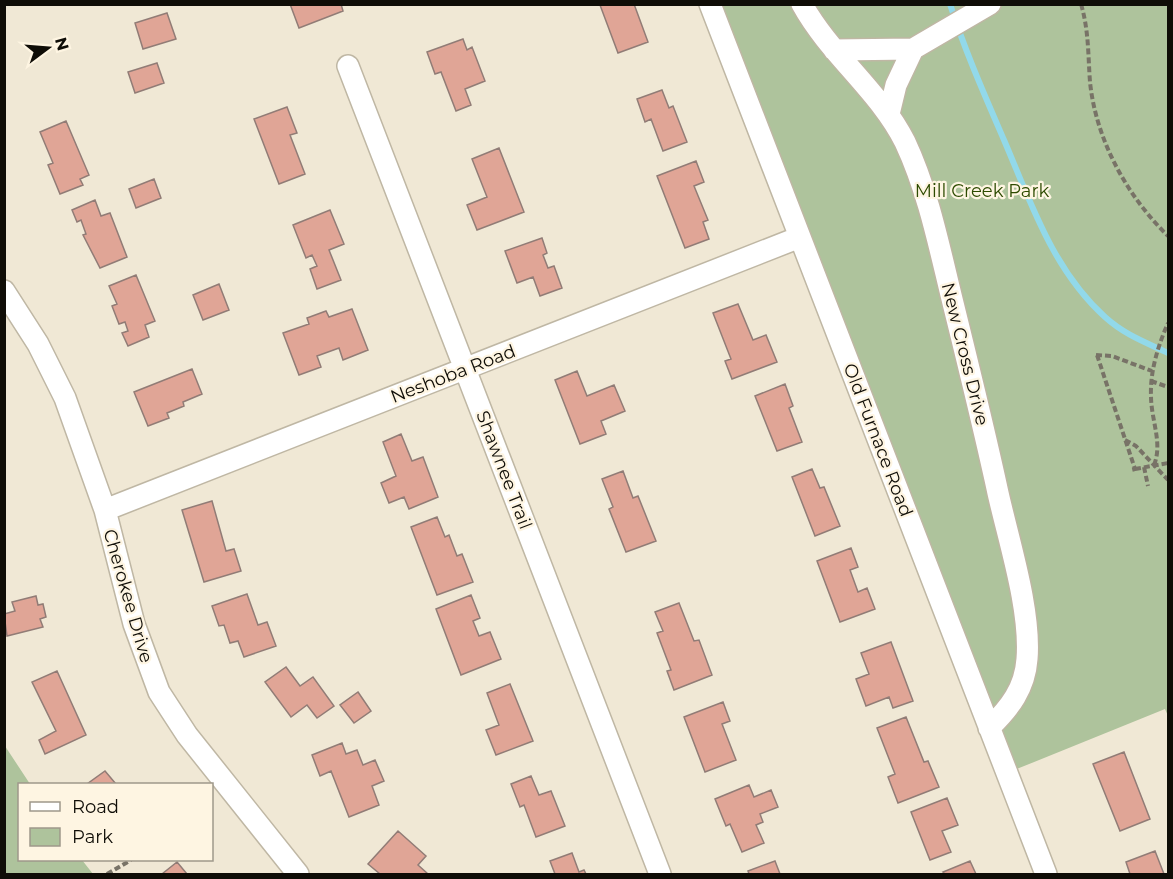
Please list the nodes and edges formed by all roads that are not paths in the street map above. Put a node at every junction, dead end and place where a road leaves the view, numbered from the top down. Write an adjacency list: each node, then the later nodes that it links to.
1 (711, 4): 8 (street, Old Furnace Road)
2 (802, 4): 5 (street, New Cross Drive)
3 (989, 5): 4 (street)
4 (913, 49): 5 (street); 7 (street)
5 (834, 50): 7 (street, New Cross Drive)
6 (348, 66): 10 (street, Shawnee Trail)
7 (889, 114): 12 (street, New Cross Drive)
8 (800, 237): 10 (street, Neshoba Road); 12 (street, Old Furnace Road)
9 (4, 291): 11 (street, Cherokee Drive)
10 (465, 369): 11 (street, Neshoba Road); 14 (street, Shawnee Trail)
11 (105, 510): 13 (street, Cherokee Drive)
12 (989, 728): 15 (street, Old Furnace Road)
13 (298, 874)
14 (660, 874)
15 (1046, 874)

